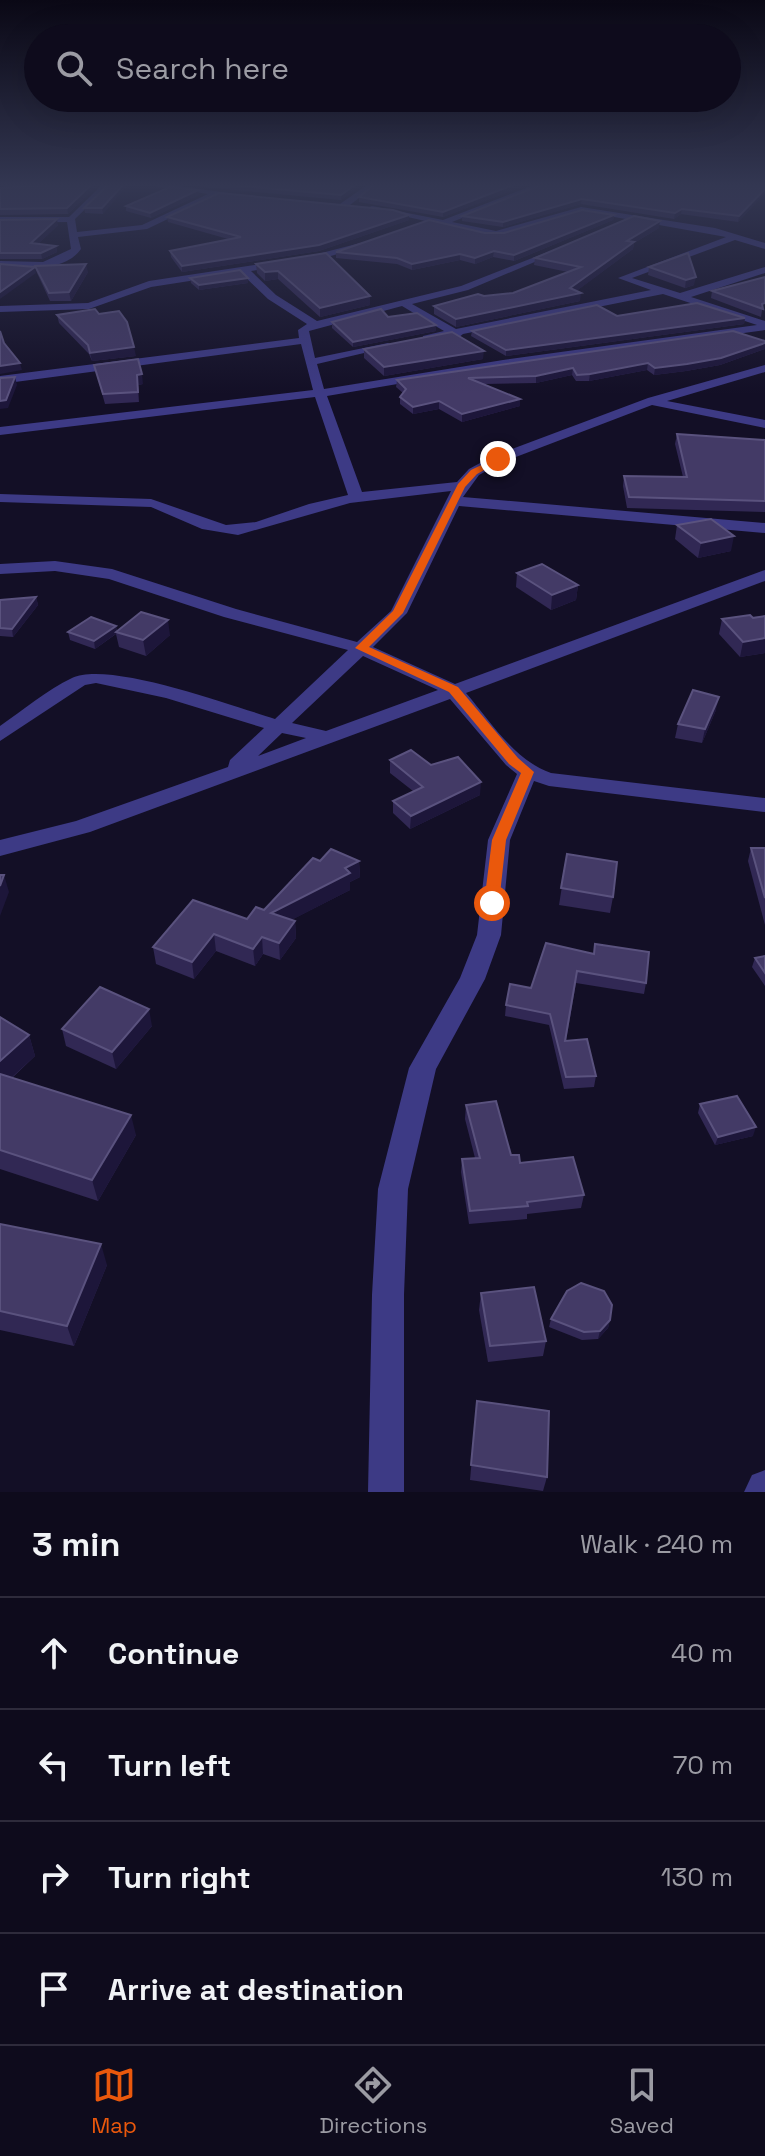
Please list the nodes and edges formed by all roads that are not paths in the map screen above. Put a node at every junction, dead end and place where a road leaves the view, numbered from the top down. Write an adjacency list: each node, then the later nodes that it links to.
1 (70, 255): 5 (street)
2 (329, 255): 6 (street)
3 (545, 255): 10 (street)
4 (686, 255): 8 (street)
5 (0, 264)
6 (244, 270): 11 (street); 12 (street)
7 (765, 270): 9 (street)
8 (663, 291): 9 (street); 14 (street)
9 (679, 297): 13 (street)
10 (405, 304): 12 (street); 14 (street)
11 (0, 309)
12 (315, 325): 15 (street)
13 (765, 326): 21 (street)
14 (454, 333): 16 (street); 17 (street)
15 (306, 340): 20 (street); 23 (street)
16 (466, 340)
17 (411, 342)
18 (397, 345): 20 (street)
19 (490, 355): 21 (street)
20 (311, 362): 24 (street)
21 (503, 363): 24 (street)
22 (765, 368): 25 (street)
23 (0, 380)
24 (320, 393): 27 (street); 30 (street)
25 (652, 401): 26 (street); 28 (street)
26 (765, 424)
27 (0, 431)
28 (457, 494): 30 (street); 31 (street); 34 (street)
29 (0, 498): 30 (street)
30 (357, 499)
31 (765, 528)
32 (0, 569): 34 (street)
33 (765, 575): 35 (street)
34 (361, 648): 35 (street); 36 (street)
35 (453, 690): 38 (street); 40 (street)
36 (278, 726): 37 (street); 38 (street); 39 (street)
37 (0, 735)
38 (326, 737): 39 (street)
39 (230, 772): 42 (street)
40 (528, 772): 41 (street); 43 (street)
41 (765, 805)
42 (0, 848)
43 (386, 1492)

